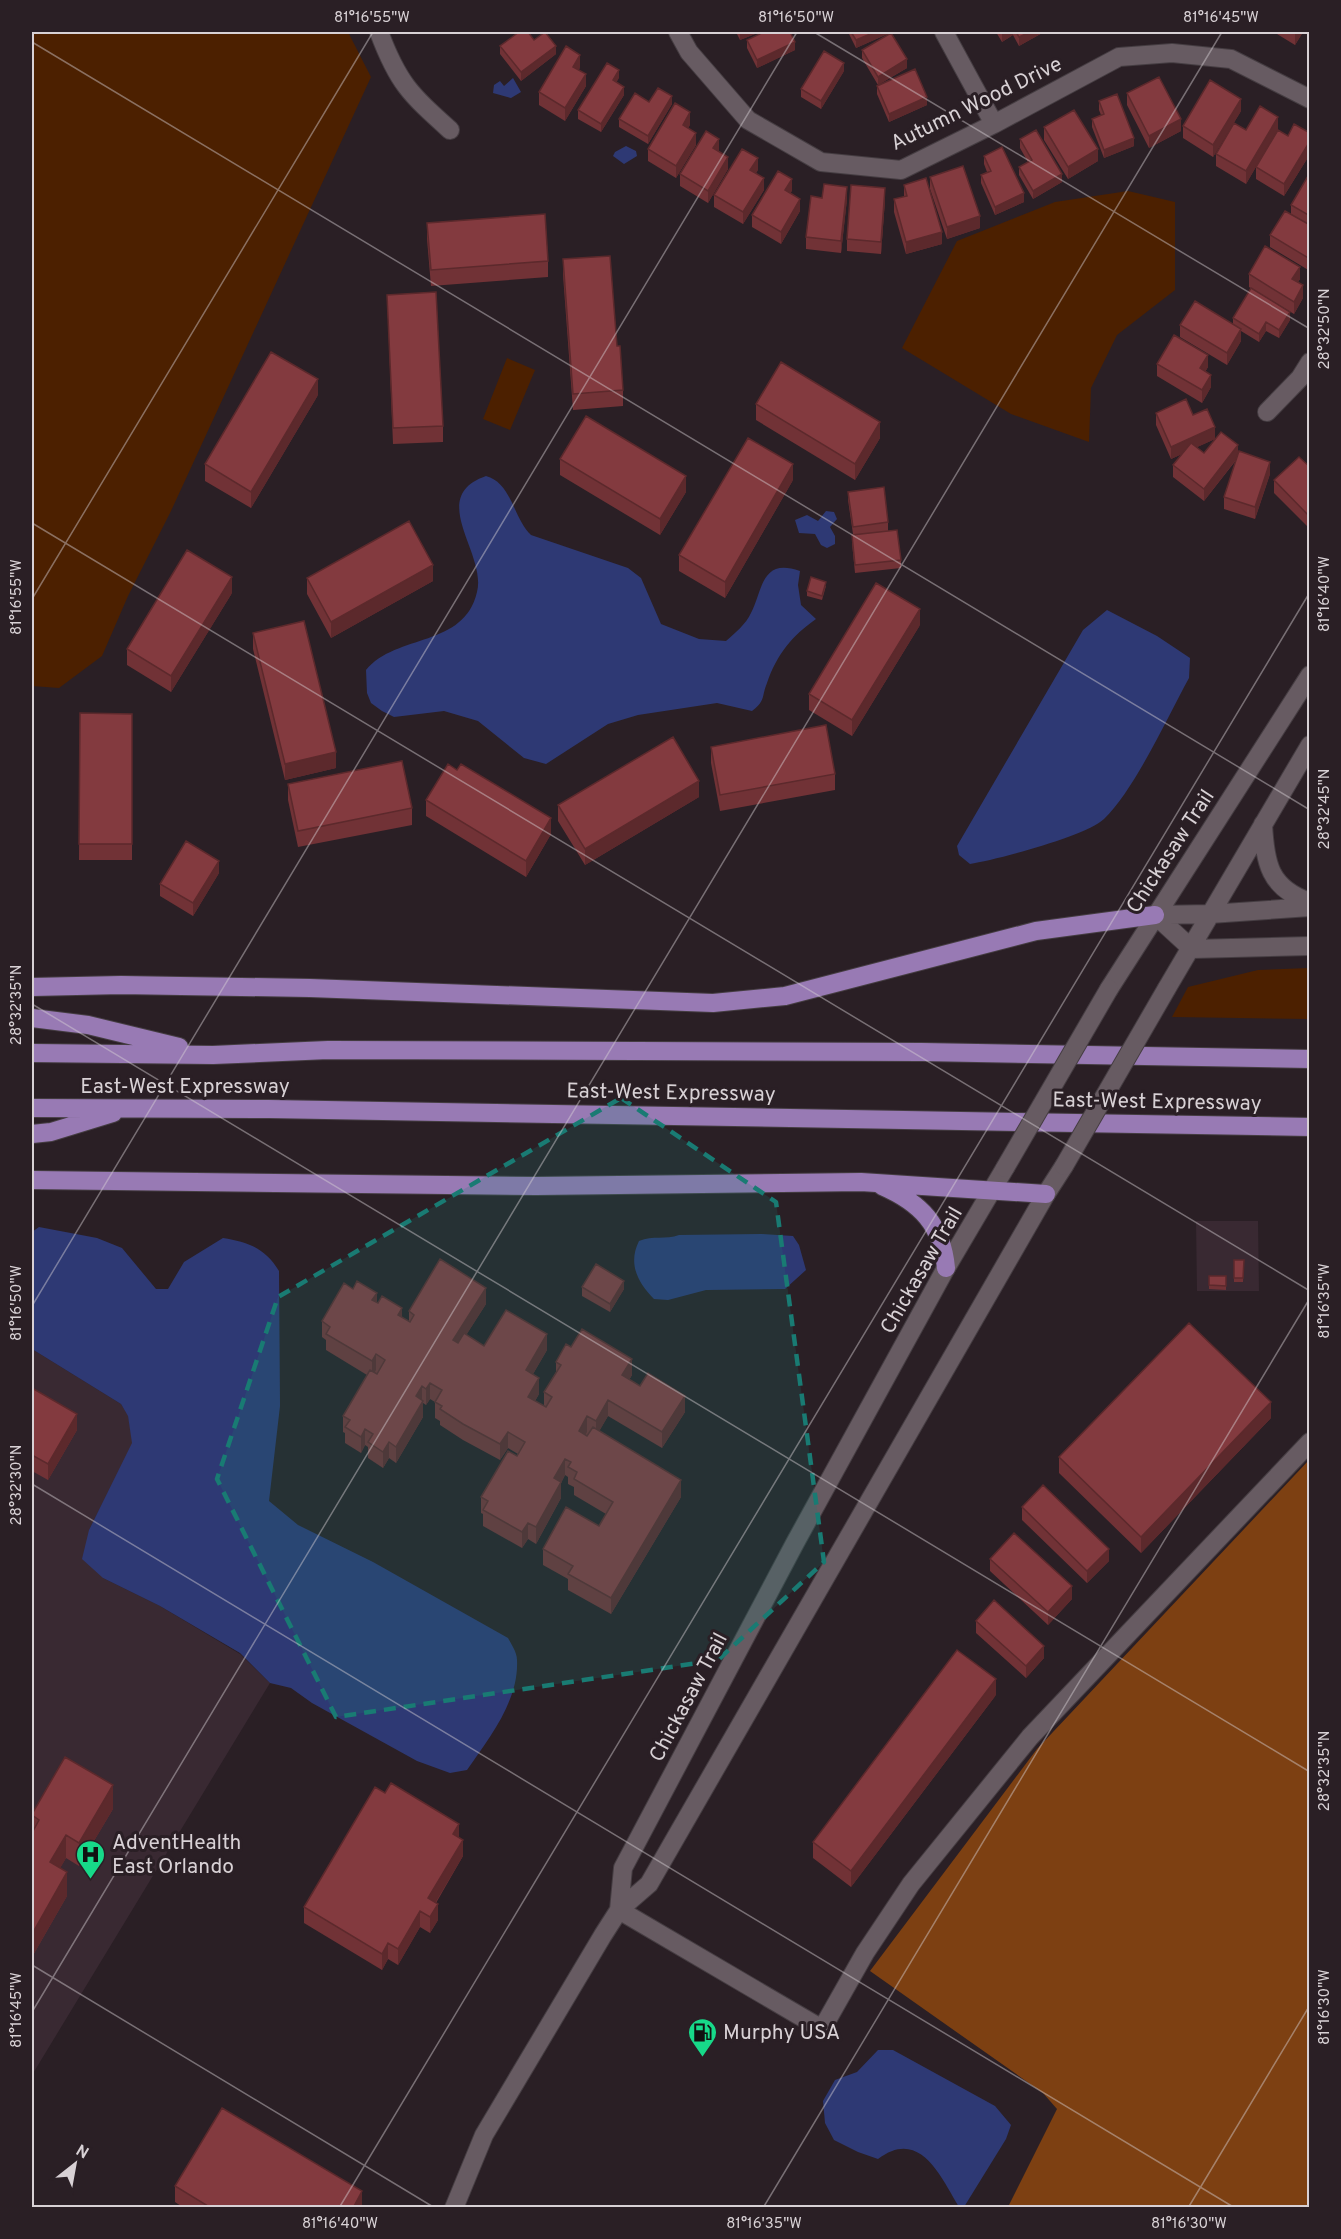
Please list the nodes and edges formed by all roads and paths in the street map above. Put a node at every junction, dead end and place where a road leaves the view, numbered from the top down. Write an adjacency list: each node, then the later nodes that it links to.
1 (379, 32): 6 (street)
2 (678, 32): 5 (street, Autumn Wood Drive)
3 (944, 32): 5 (street)
4 (1310, 99): 5 (street, Autumn Wood Drive)
5 (994, 124)
6 (450, 130)
7 (1310, 362): 8 (street)
8 (1267, 412)
9 (1310, 675): 15 (street, Chickasaw Trail)
10 (1310, 745): 11 (street, Chickasaw Trail)
11 (1263, 824): 12 (street); 14 (street, Chickasaw Trail)
12 (1310, 902)
13 (1310, 907): 14 (street)
14 (1210, 914): 15 (street); 17 (street, Chickasaw Trail)
15 (1155, 915): 17 (street); 18 (highway); 29 (street, Chickasaw Trail, bridge)
16 (1310, 946): 17 (street)
17 (1192, 949): 30 (street, Chickasaw Trail, bridge)
18 (32, 987)
19 (32, 1018): 21 (highway)
20 (32, 1053): 21 (highway, East-West Expressway)
21 (213, 1055): 22 (highway, East-West Expressway)
22 (1310, 1059)
23 (135, 1107): 24 (highway, East-West Expressway); 25 (highway, East-West Expressway); 26 (highway)
24 (32, 1108)
25 (1310, 1127)
26 (32, 1134)
27 (32, 1180): 28 (highway)
28 (872, 1182): 29 (highway); 31 (highway)
29 (994, 1188): 30 (highway); 31 (street, Chickasaw Trail)
30 (1046, 1194): 33 (street, Chickasaw Trail)
31 (946, 1268): 33 (street, Chickasaw Trail)
32 (1310, 1442): 33 (street)
33 (619, 1910): 34 (street, Chickasaw Trail)
34 (454, 2208)

